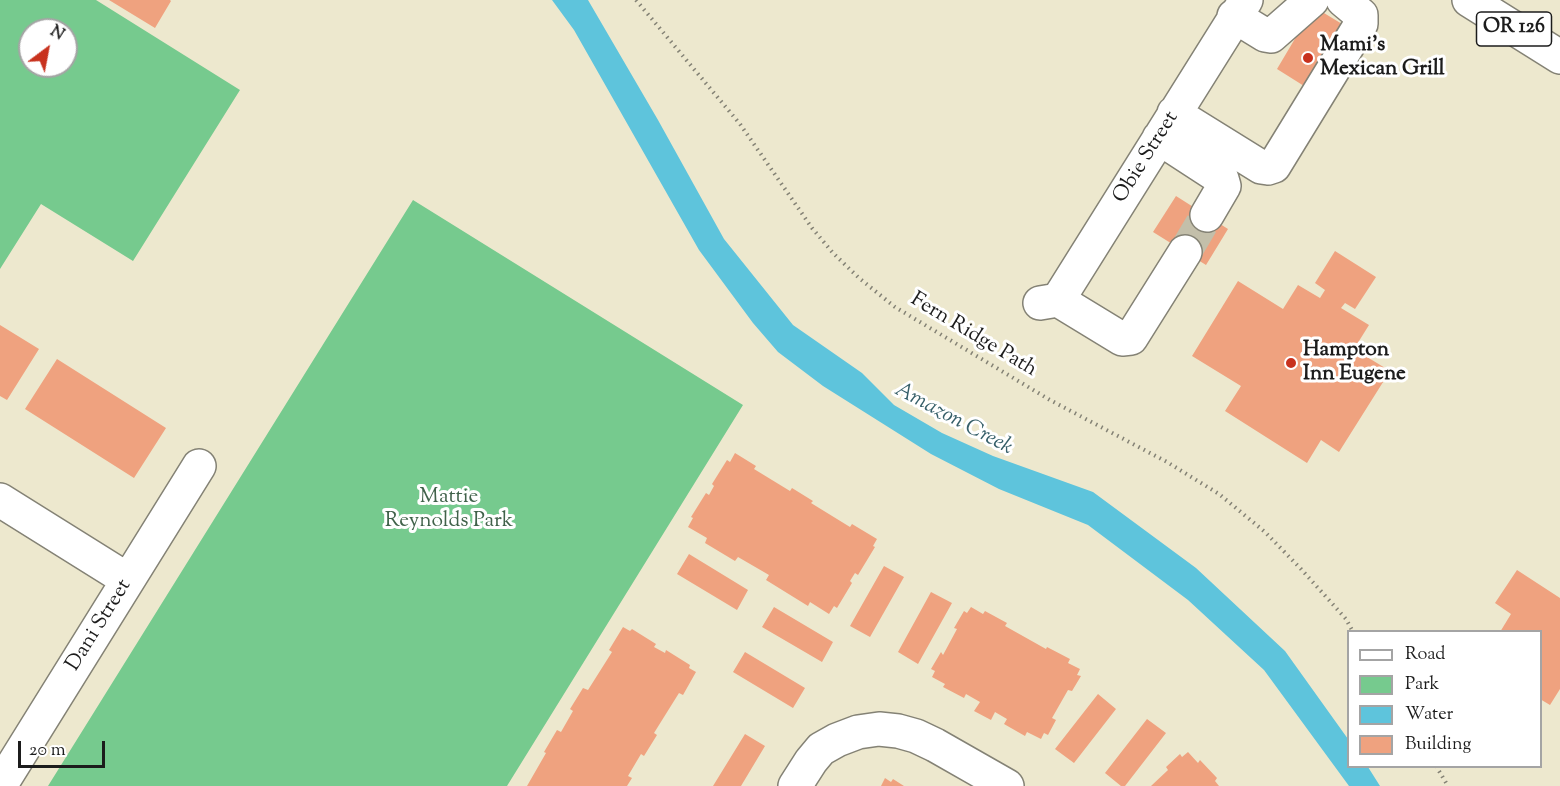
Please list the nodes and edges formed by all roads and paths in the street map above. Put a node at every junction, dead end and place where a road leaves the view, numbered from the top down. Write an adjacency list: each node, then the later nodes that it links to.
1 (636, 0): 13 (path, Fern Ridge Path)
2 (1312, 0): 5 (street)
3 (1343, 0): 7 (street)
4 (1468, 0): 6 (street, OR 126)
5 (1240, 8): 7 (street, Obie Street)
6 (1560, 57)
7 (1166, 126): 8 (street); 9 (street, Obie Street)
8 (1207, 215)
9 (1185, 252)
10 (199, 466): 12 (street, Dani Street)
11 (0, 500): 12 (street)
12 (128, 580): 15 (street, Dani Street)
13 (1352, 630)
14 (1437, 768): 18 (path)
15 (0, 786)
16 (795, 786): 17 (street)
17 (1007, 786)
18 (1448, 786)

